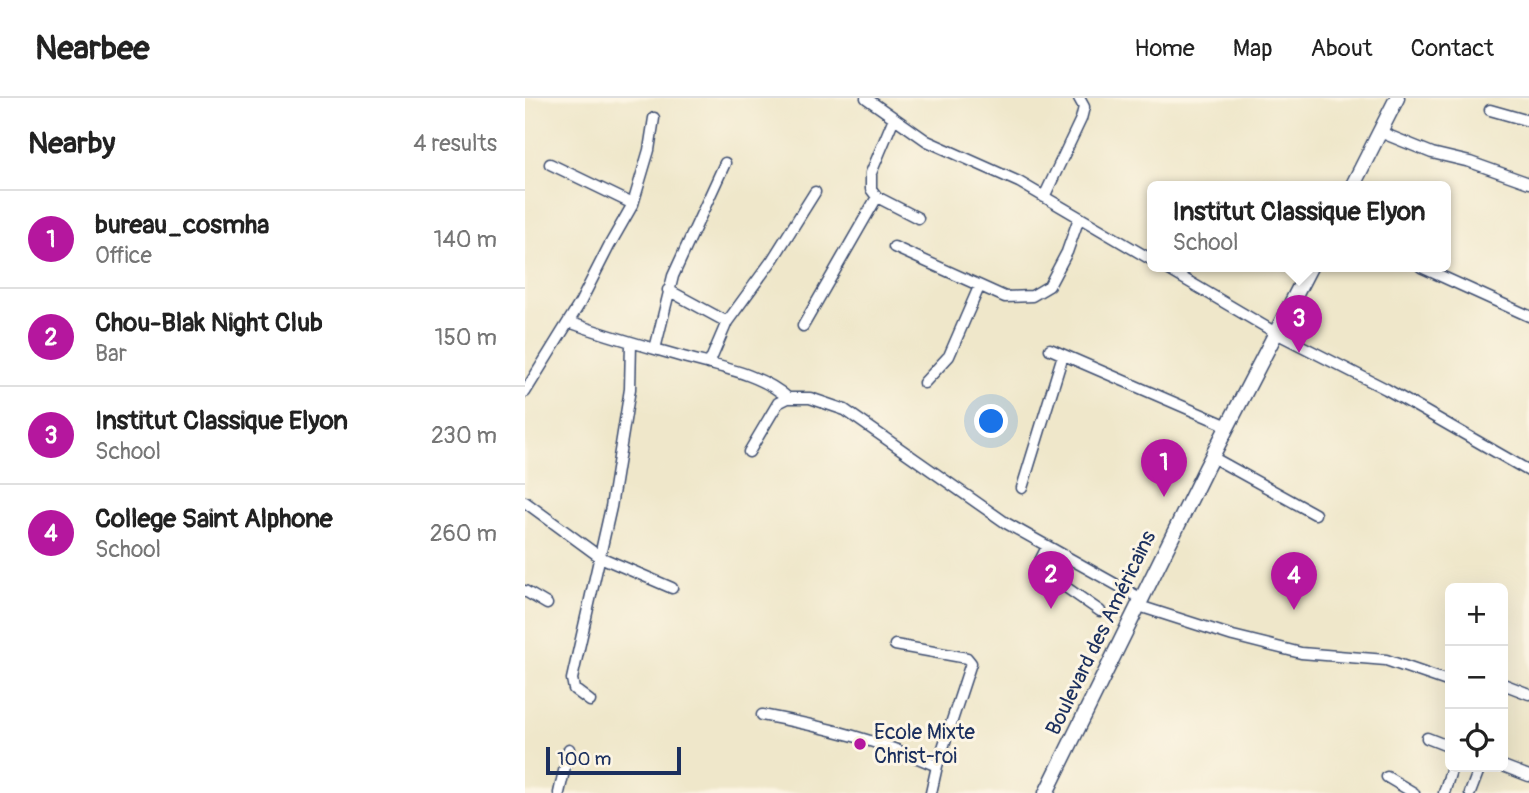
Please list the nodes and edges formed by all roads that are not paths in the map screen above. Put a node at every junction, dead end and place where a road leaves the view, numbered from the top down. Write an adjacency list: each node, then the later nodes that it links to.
1 (866, 98): 6 (street)
2 (1079, 98): 15 (street)
3 (1397, 98): 8 (main road)
4 (1490, 110): 7 (street)
5 (654, 118): 16 (street)
6 (894, 118): 14 (street); 15 (street)
7 (1529, 121)
8 (1380, 132): 11 (main road); 12 (street)
9 (725, 163): 25 (street)
10 (550, 164): 16 (street)
11 (1355, 181)
12 (1529, 183)
13 (815, 192): 28 (street)
14 (877, 197): 17 (street); 29 (street)
15 (1044, 197): 18 (street)
16 (633, 204): 27 (street)
17 (919, 218)
18 (1079, 218): 20 (street); 24 (street)
19 (894, 247): 24 (street)
20 (1147, 257)
21 (1173, 272): 30 (street)
22 (1307, 272): 30 (main road, Boulevard des Américains)
23 (1432, 272): 26 (street)
24 (979, 286): 36 (street)
25 (668, 290): 28 (street); 32 (street)
26 (1529, 316)
27 (569, 322): 31 (street); 37 (street)
28 (727, 322): 35 (street)
29 (803, 326)
30 (1276, 332): 39 (main road, Boulevard des Américains); 42 (street)
31 (631, 343): 32 (street); 47 (street)
32 (655, 349): 35 (street)
33 (1049, 349): 34 (street)
34 (1063, 355): 39 (street); 43 (street)
35 (709, 364): 38 (street)
36 (924, 383)
37 (525, 391)
38 (789, 398): 40 (street); 46 (street)
39 (1228, 426): 41 (main road, Boulevard des Américains)
40 (749, 452)
41 (1212, 457): 45 (street); 50 (main road, Boulevard des Américains)
42 (1529, 471)
43 (1022, 488)
44 (525, 502): 47 (street)
45 (1315, 514)
46 (1047, 547): 50 (street); 52 (street)
47 (600, 557): 48 (street); 57 (street)
48 (673, 588)
49 (525, 591): 51 (street)
50 (1140, 603): 54 (street); 70 (main road, Boulevard des Américains)
51 (547, 604)
52 (1100, 611)
53 (895, 645): 62 (street)
54 (1445, 680)
55 (1508, 686): 56 (street)
56 (1529, 694)
57 (590, 701)
58 (762, 715): 62 (street)
59 (1427, 738): 60 (street)
60 (1445, 745)
61 (569, 749): 68 (street)
62 (937, 766): 69 (street)
63 (1508, 768): 66 (street)
64 (1450, 772): 72 (street)
65 (1478, 772): 73 (street)
66 (1529, 776)
67 (1387, 777): 71 (street)
68 (559, 793)
69 (931, 793)
70 (1046, 793)
71 (1414, 793)
72 (1444, 793)
73 (1470, 793)

